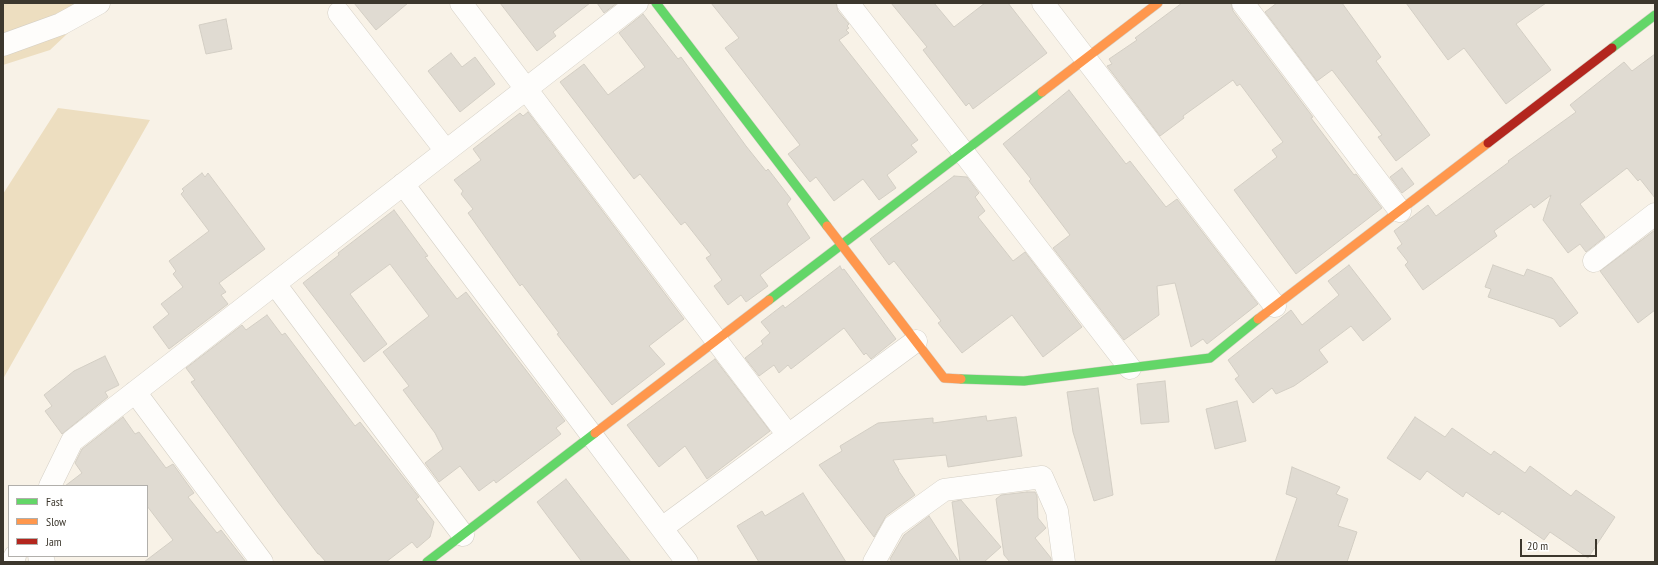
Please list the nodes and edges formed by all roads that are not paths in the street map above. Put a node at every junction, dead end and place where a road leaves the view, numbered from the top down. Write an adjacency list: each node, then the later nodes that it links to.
1 (99, 3): 11 (street)
2 (461, 3): 13 (street)
3 (637, 3): 13 (street)
4 (656, 3): 19 (street)
5 (848, 3): 15 (street)
6 (1043, 3): 12 (street)
7 (1158, 3): 12 (street)
8 (1243, 3): 17 (street)
9 (339, 13): 14 (street)
10 (1655, 15): 17 (street)
11 (3, 45)
12 (1086, 59): 15 (street); 22 (street)
13 (526, 89): 14 (street); 23 (street)
14 (446, 151): 16 (street)
15 (963, 152): 19 (street); 25 (street)
16 (403, 184): 21 (street); 28 (street)
17 (1400, 211): 22 (street)
18 (1655, 214): 20 (street)
19 (842, 245): 23 (street); 24 (street)
20 (1594, 261)
21 (274, 284): 26 (street); 31 (street)
22 (1276, 306): 25 (street)
23 (717, 341): 27 (street); 28 (street)
24 (916, 341): 25 (street); 27 (street)
25 (1130, 368)
26 (136, 392): 29 (street); 32 (street)
27 (788, 435): 30 (street)
28 (592, 436): 30 (street); 31 (street)
29 (50, 485)
30 (662, 528): 34 (street)
31 (462, 535): 33 (street)
32 (262, 562)
33 (427, 562)
34 (687, 562)
35 (874, 562): 36 (street)
36 (1064, 562)

